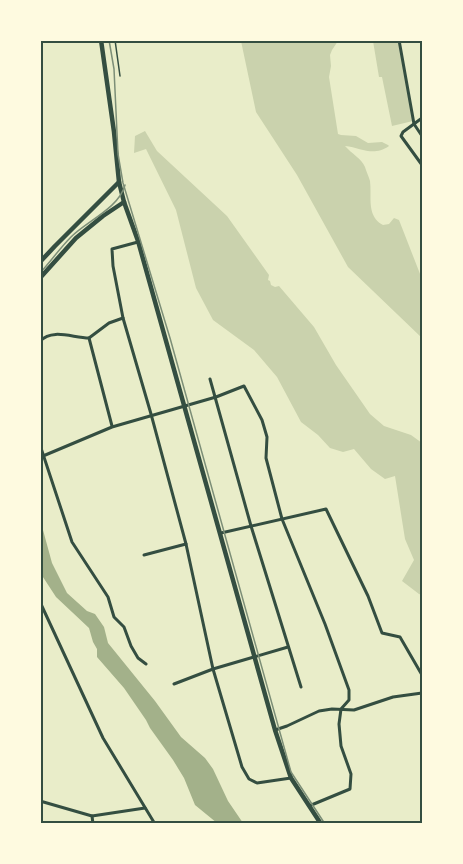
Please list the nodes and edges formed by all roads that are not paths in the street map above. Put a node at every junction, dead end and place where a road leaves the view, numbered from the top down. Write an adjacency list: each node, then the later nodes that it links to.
1 (101, 40): 9 (main road)
2 (115, 40): 4 (lane)
3 (399, 40): 6 (street)
4 (120, 76)
5 (423, 118): 6 (street)
6 (414, 124): 7 (street); 8 (street)
7 (423, 136)
8 (423, 165)
9 (119, 182): 10 (main road); 12 (main road)
10 (124, 202): 11 (main road); 13 (main road)
11 (138, 242): 14 (street); 19 (main road)
12 (40, 262)
13 (40, 278)
14 (123, 318): 15 (street); 20 (street)
15 (89, 338): 16 (street); 21 (street)
16 (40, 341)
17 (210, 379): 18 (street)
18 (216, 397): 19 (street); 24 (street); 25 (street)
19 (184, 406): 20 (street); 26 (main road)
20 (151, 414): 21 (street); 27 (street)
21 (112, 427): 23 (street)
22 (40, 445): 23 (street)
23 (43, 456): 32 (street)
24 (282, 519): 25 (street); 34 (street); 38 (street)
25 (251, 526): 26 (street); 30 (street)
26 (221, 533): 31 (main road)
27 (186, 544): 28 (street); 33 (street)
28 (144, 555)
29 (40, 602): 43 (street)
30 (288, 647): 31 (street); 36 (street)
31 (255, 657): 33 (street); 39 (main road)
32 (146, 664)
33 (213, 669): 35 (street); 40 (street)
34 (423, 675)
35 (174, 684)
36 (301, 687)
37 (423, 693): 38 (street)
38 (341, 709): 39 (street); 42 (street)
39 (275, 730): 40 (main road)
40 (291, 778): 42 (main road)
41 (40, 801): 44 (street)
42 (309, 806): 47 (main road)
43 (145, 808): 44 (street); 46 (street)
44 (92, 816): 45 (street)
45 (93, 824)
46 (155, 824)
47 (321, 824)

